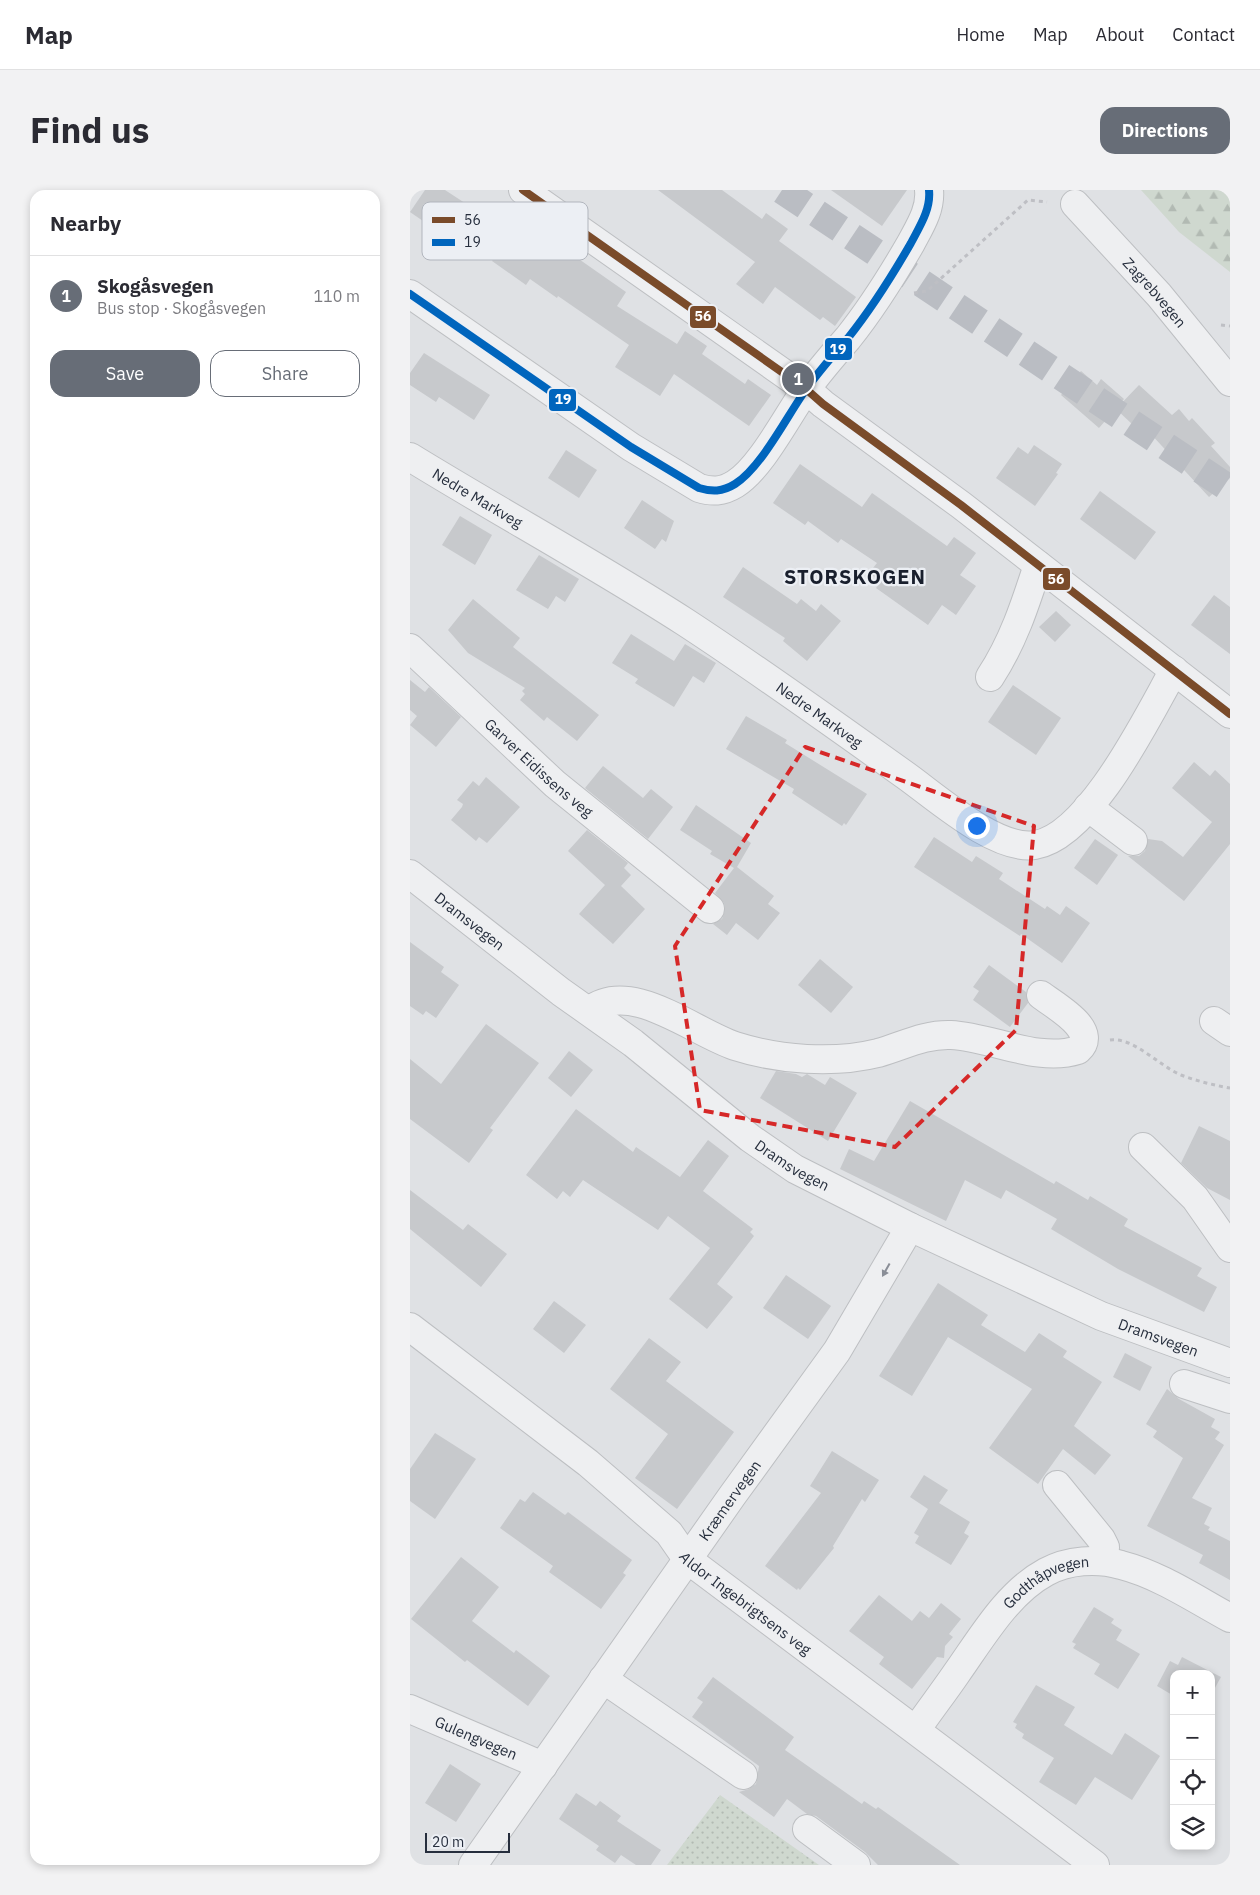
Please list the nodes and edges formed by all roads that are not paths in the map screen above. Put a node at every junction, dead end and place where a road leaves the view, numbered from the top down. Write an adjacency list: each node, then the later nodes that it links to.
1 (522, 190): 3 (street)
2 (929, 190): 8 (street)
3 (539, 202)
4 (1075, 204): 7 (street, Zagrebvegen)
5 (588, 236): 8 (street)
6 (410, 294): 8 (street)
7 (1230, 382)
8 (806, 389): 10 (street)
9 (410, 457): 15 (street, Nedre Markveg)
10 (1038, 565): 12 (street); 13 (street)
11 (410, 648): 18 (street, Garver Eidissens veg)
12 (1174, 670): 14 (street); 15 (street, Nedre Markveg)
13 (990, 677)
14 (1230, 714)
15 (1088, 807): 16 (street)
16 (1133, 841)
17 (410, 874): 20 (street, Dramsvegen)
18 (710, 909)
19 (1041, 995): 20 (street)
20 (589, 1012): 22 (street, Dramsvegen)
21 (1143, 1147): 23 (street)
22 (910, 1227): 25 (street, Dramsvegen); 29 (street, Kræmervegen, one-way to 29)
23 (1230, 1248)
24 (410, 1327): 29 (street, Aldor Ingebrigtsens veg)
25 (1230, 1363)
26 (1184, 1384): 27 (street)
27 (1230, 1399)
28 (1057, 1484): 30 (street)
29 (687, 1559): 32 (street, Kræmervegen); 34 (street, Aldor Ingebrigtsens veg)
30 (1104, 1562): 31 (street, Godthåpvegen); 34 (street, Godthåpvegen)
31 (1230, 1618)
32 (603, 1679): 35 (street, Kræmervegen); 36 (street)
33 (410, 1710): 35 (street, Gulengvegen)
34 (916, 1730): 40 (street, Aldor Ingebrigtsens veg)
35 (543, 1766): 38 (street, Kræmervegen)
36 (743, 1775)
37 (807, 1829): 39 (street)
38 (473, 1865)
39 (856, 1865)
40 (1095, 1865)

